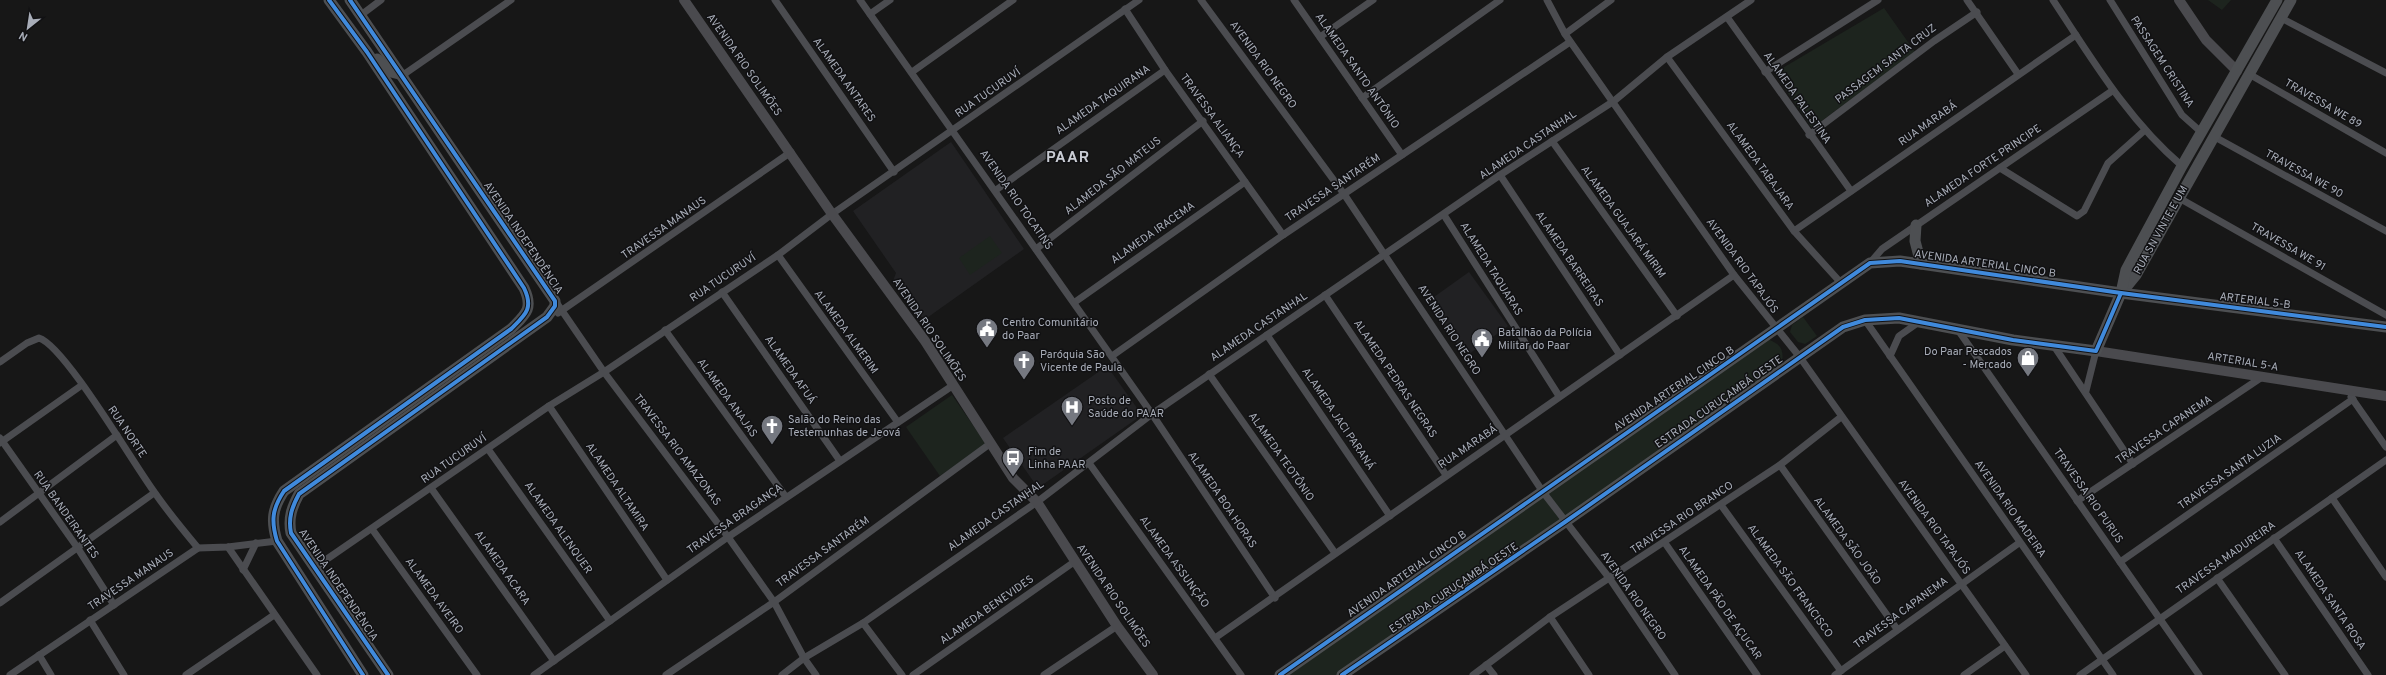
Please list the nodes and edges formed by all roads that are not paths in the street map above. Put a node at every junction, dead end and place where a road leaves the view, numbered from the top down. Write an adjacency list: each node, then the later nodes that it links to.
1 (329, 0): 35 (main road)
2 (350, 0): 28 (main road, AVENIDA INDEPENDÊNCIA)
3 (381, 0): 28 (street)
4 (511, 0): 44 (street)
5 (684, 0): 55 (main road, AVENIDA RIO SOLIMÕES)
6 (775, 0): 62 (street, ALAMEDA ANTARES)
7 (860, 0): 27 (street, AVENIDA RIO TOCATINS)
8 (890, 0): 27 (street)
9 (1013, 0): 39 (street)
10 (1139, 0): 25 (street, RUA TUCURUVÍ)
11 (1201, 0): 67 (street, AVENIDA RIO NEGRO)
12 (1294, 0): 33 (street, ALAMEDA SANTO ANTÔNIO)
13 (1373, 0): 33 (street)
14 (1500, 0): 46 (street)
15 (1547, 0): 31 (street, AVENIDA RIO TAPAJÓS)
16 (1611, 0): 31 (street)
17 (1751, 0): 29 (street, ALAMEDA CASTANHAL)
18 (1878, 0): 40 (street)
19 (1967, 0): 26 (street)
20 (2053, 0): 32 (street)
21 (2110, 0): 51 (street, PASSAGEM CRISTINA)
22 (2179, 0): 38 (main road)
23 (2277, 0): 38 (main road, RUA SN VINTE E UM)
24 (2291, 0): 30 (main road, RUA SN VINTE E UM)
25 (1125, 9): 37 (street, TRAVESSA ALIANÇA); 50 (street, RUA TUCURUVÍ)
26 (1977, 12): 42 (street); 52 (street, PASSAGEM SANTA CRUZ)
27 (870, 14): 39 (street, AVENIDA RIO TOCATINS)
28 (360, 15): 44 (main road, AVENIDA INDEPENDÊNCIA)
29 (1727, 17): 36 (street, ALAMEDA CASTANHAL); 40 (street, ALAMEDA PALESTINA)
30 (2281, 18): 41 (street); 43 (main road, RUA SN VINTE E UM)
31 (1565, 34): 34 (street, AVENIDA RIO TAPAJÓS)
32 (2076, 35): 42 (street, RUA MARABÁ); 45 (street)
33 (1320, 37): 46 (street, ALAMEDA SANTO ANTÔNIO)
34 (1570, 42): 47 (street, AVENIDA RIO TAPAJÓS); 57 (street, TRAVESSA SANTARÉM)
35 (367, 52): 44 (main road); 146 (main road)
36 (1667, 57): 47 (street, ALAMEDA CASTANHAL); 72 (street, ALAMEDA TABAJARA)
37 (1165, 70): 48 (street, TRAVESSA ALIANÇA); 65 (street, ALAMEDA TAQUIRANA)
38 (2237, 71): 51 (main road, RUA SN VINTE E UM)
39 (912, 72): 50 (street, AVENIDA RIO TOCATINS)
40 (1765, 72): 52 (street, ALAMEDA PALESTINA)
41 (2386, 73)
42 (2018, 74): 66 (street, RUA MARABÁ)
43 (2249, 74): 53 (main road, RUA SN VINTE E UM); 58 (street, TRAVESSA WE 89)
44 (403, 75): 85 (main road, AVENIDA INDEPENDÊNCIA)
45 (2112, 91): 49 (street); 61 (street, ALAMEDA FORTE PRINCIPE)
46 (1362, 98): 57 (street, ALAMEDA SANTO ANTÔNIO)
47 (1614, 102): 54 (street, ALAMEDA CASTANHAL); 80 (street, AVENIDA RIO TAPAJÓS)
48 (1203, 121): 64 (street, TRAVESSA ALIANÇA); 75 (street, ALAMEDA SÃO MATEUS)
49 (2145, 130): 60 (street); 61 (street)
50 (954, 131): 62 (street, RUA TUCURUVÍ); 65 (street, AVENIDA RIO TOCATINS)
51 (2201, 132): 56 (main road, RUA SN VINTE E UM)
52 (1809, 135): 66 (street, ALAMEDA PALESTINA)
53 (2213, 136): 59 (main road, RUA SN VINTE E UM); 73 (street, TRAVESSA WE 90)
54 (1552, 141): 63 (street, ALAMEDA CASTANHAL); 89 (street, ALAMEDA GUAJARÁ MIRIM)
55 (791, 152): 69 (main road, AVENIDA RIO SOLIMÕES); 87 (street, TRAVESSA MANAUS)
56 (2190, 152): 59 (main road); 60 (main road, RUA SN VINTE E UM)
57 (1402, 154): 67 (street, TRAVESSA SANTARÉM)
58 (2386, 154)
59 (2200, 158): 68 (main road, RUA SN VINTE E UM)
60 (2182, 166): 83 (main road, RUA SN VINTE E UM)
61 (2000, 168): 71 (street, ALAMEDA FORTE PRINCIPE)
62 (894, 172): 69 (street, RUA TUCURUVÍ)
63 (1500, 175): 70 (street, ALAMEDA CASTANHAL); 100 (street, ALAMEDA BARREIRAS)
64 (1245, 182): 74 (street, TRAVESSA ALIANÇA); 86 (street, ALAMEDA IRACEMA)
65 (996, 190): 75 (street, AVENIDA RIO TOCATINS)
66 (1851, 191): 72 (street, RUA MARABÁ)
67 (1344, 194): 74 (street, TRAVESSA SANTARÉM); 76 (street, AVENIDA RIO NEGRO)
68 (2179, 198): 83 (main road, RUA SN VINTE E UM); 88 (street, TRAVESSA WE 91)
69 (832, 214): 77 (street, RUA TUCURUVÍ); 109 (main road, AVENIDA RIO SOLIMÕES)
70 (1444, 215): 76 (street, ALAMEDA CASTANHAL); 112 (street, ALAMEDA TAQUARAS)
71 (1916, 225): 78 (street, ALAMEDA FORTE PRINCIPE); 79 (main road)
72 (1794, 231): 81 (street, ALAMEDA TABAJARA)
73 (2386, 231)
74 (1283, 235): 101 (street, TRAVESSA SANTARÉM)
75 (1036, 249): 86 (street, AVENIDA RIO TOCATINS)
76 (1385, 253): 84 (street, ALAMEDA CASTANHAL); 120 (street, AVENIDA RIO NEGRO)
77 (778, 255): 82 (street, RUA TUCURUVÍ); 118 (street, ALAMEDA ALMERIM)
78 (1870, 263): 79 (main road, AVENIDA ARTERIAL CINCO B); 81 (main road, AVENIDA ARTERIAL CINCO B)
79 (1921, 264): 83 (main road, AVENIDA ARTERIAL CINCO B)
80 (1734, 275): 89 (street, RUA MARABÁ); 95 (street, AVENIDA RIO TAPAJÓS)
81 (1841, 283): 95 (main road, AVENIDA ARTERIAL CINCO B)
82 (722, 292): 94 (street, RUA TUCURUVÍ); 125 (street, ALAMEDA AFUÁ)
83 (2121, 293): 93 (main road, ARTERIAL 5-B); 99 (main road)
84 (1325, 295): 97 (street, ALAMEDA CASTANHAL); 130 (street, ALAMEDA PEDRAS NEGRAS)
85 (555, 301): 87 (street, TRAVESSA RIO AMAZONAS); 90 (main road, AVENIDA INDEPENDÊNCIA)
86 (1074, 302): 101 (street, AVENIDA RIO TOCATINS)
87 (561, 312): 90 (street, TRAVESSA MANAUS); 105 (street, TRAVESSA RIO AMAZONAS)
88 (2386, 315)
89 (1677, 316): 100 (street, RUA MARABÁ)
90 (547, 317): 156 (main road, AVENIDA INDEPENDÊNCIA)
91 (1865, 320): 92 (main road, ESTRADA CURUÇAMBÁ OESTE); 102 (main road, ESTRADA CURUÇAMBÁ OESTE); 103 (street, AVENIDA RIO MADEIRA)
92 (1919, 322): 96 (main road, ESTRADA CURUÇAMBÁ OESTE); 103 (street)
93 (2386, 328)
94 (665, 330): 105 (street, RUA TUCURUVÍ); 135 (street, ALAMEDA ANAJAS)
95 (1776, 330): 102 (street, AVENIDA RIO TAPAJÓS); 132 (main road, AVENIDA ARTERIAL CINCO B)
96 (1958, 330): 98 (main road, ESTRADA CURUÇAMBÁ OESTE); 137 (street, TRAVESSA RIO PURUS)
97 (1267, 335): 106 (street, ALAMEDA CASTANHAL); 140 (street, ALAMEDA JACI PARANÁ)
98 (2054, 346): 99 (main road, ESTRADA CURUÇAMBÁ OESTE); 111 (street)
99 (2096, 351): 107 (main road, ARTERIAL 5-A); 111 (street)
100 (1620, 355): 112 (street, RUA MARABÁ)
101 (1112, 356): 116 (street, AVENIDA RIO TOCATINS)
102 (1799, 356): 117 (street, AVENIDA RIO TAPAJÓS); 142 (main road, ESTRADA CURUÇAMBÁ OESTE)
103 (1890, 356): 148 (street, AVENIDA RIO MADEIRA)
104 (0, 362): 108 (street, RUA NORTE)
105 (604, 372): 115 (street, RUA TUCURUVÍ); 144 (street, TRAVESSA RIO AMAZONAS)
106 (1209, 374): 116 (street, ALAMEDA CASTANHAL); 153 (street, ALAMEDA TEOTÔNIO)
107 (2262, 377): 110 (main road, ARTERIAL 5-A); 128 (street, TRAVESSA CAPANEMA)
108 (82, 384): 119 (street, RUA NORTE); 121 (street)
109 (952, 386): 118 (street, TRAVESSA BRAGANÇA); 122 (main road, AVENIDA RIO SOLIMÕES)
110 (2346, 390): 113 (main road, ARTERIAL 5-A); 114 (street)
111 (2086, 391): 128 (street)
112 (1559, 396): 120 (street, RUA MARABÁ)
113 (2386, 396)
114 (2352, 399): 123 (street); 155 (street, TRAVESSA SANTA LUZIA)
115 (549, 406): 124 (street, RUA TUCURUVÍ); 161 (street, ALAMEDA ALTAMIRA)
116 (1152, 414): 127 (street, ALAMEDA CASTANHAL); 163 (street, ALAMEDA BOA HORAS)
117 (1841, 417): 129 (street, TRAVESSA RIO BRANCO); 162 (street, AVENIDA RIO TAPAJÓS)
118 (897, 421): 125 (street, TRAVESSA BRAGANÇA)
119 (117, 435): 133 (street, RUA NORTE); 134 (street)
120 (1505, 436): 130 (street, RUA MARABÁ); 132 (street, AVENIDA RIO NEGRO)
121 (1, 441): 134 (street, RUA BANDEIRANTES)
122 (991, 443): 138 (main road, AVENIDA RIO SOLIMÕES); 164 (street, TRAVESSA SANTARÉM)
123 (2386, 447)
124 (488, 449): 131 (street, RUA TUCURUVÍ); 171 (street, ALAMEDA ALENQUER)
125 (840, 460): 135 (street, TRAVESSA BRAGANÇA)
126 (2386, 460): 136 (street, TRAVESSA MADUREIRA)
127 (1089, 463): 138 (street, ALAMEDA CASTANHAL); 175 (street, ALAMEDA ASSUNÇÃO)
128 (2133, 464): 137 (street, TRAVESSA CAPANEMA)
129 (1780, 465): 139 (street, TRAVESSA RIO BRANCO); 174 (street, ALAMEDA SÃO JOÃO)
130 (1446, 475): 140 (street, RUA MARABÁ)
131 (431, 488): 143 (street, RUA TUCURUVÍ); 180 (street, ALAMEDA ACARA)
132 (1542, 490): 142 (street, AVENIDA RIO NEGRO); 200 (main road, AVENIDA ARTERIAL CINCO B)
133 (154, 492): 150 (street); 152 (street, RUA NORTE)
134 (38, 494): 141 (street); 150 (street, RUA BANDEIRANTES)
135 (786, 498): 144 (street, TRAVESSA BRAGANÇA)
136 (2332, 498): 145 (street, TRAVESSA MADUREIRA); 158 (street)
137 (2078, 501): 155 (street, TRAVESSA RIO PURUS)
138 (1036, 502): 154 (main road, AVENIDA RIO SOLIMÕES); 172 (street, ALAMEDA CASTANHAL)
139 (1721, 505): 147 (street, TRAVESSA RIO BRANCO); 182 (street, ALAMEDA SÃO FRANCISCO)
140 (1390, 516): 153 (street, RUA MARABÁ)
141 (0, 522)
142 (1566, 522): 160 (street, AVENIDA RIO NEGRO); 201 (main road, ESTRADA CURUÇAMBÁ OESTE)
143 (372, 529): 156 (street, RUA TUCURUVÍ); 190 (street, ALAMEDA AVEIRO)
144 (728, 537): 161 (street, TRAVESSA BRAGANÇA); 164 (street, TRAVESSA RIO AMAZONAS)
145 (2274, 538): 159 (street, TRAVESSA MADUREIRA); 213 (street, ALAMEDA SANTA ROSA)
146 (277, 541): 149 (street); 188 (main road)
147 (1665, 543): 160 (street, TRAVESSA RIO BRANCO); 206 (street, ALAMEDA PÃO DE AÇUCAR)
148 (2019, 543): 162 (street, TRAVESSA CAPANEMA); 179 (street, AVENIDA RIO MADEIRA)
149 (256, 544): 151 (street); 157 (street)
150 (77, 547): 165 (street); 166 (street, RUA BANDEIRANTES)
151 (228, 547): 152 (street); 157 (street)
152 (198, 548): 166 (street, TRAVESSA MANAUS)
153 (1335, 553): 163 (street, RUA MARABÁ)
154 (1074, 562): 173 (main road, AVENIDA RIO SOLIMÕES); 196 (street, ALAMEDA BENEVIDES)
155 (2120, 562): 169 (street, TRAVESSA RIO PURUS)
156 (314, 568): 189 (main road, AVENIDA INDEPENDÊNCIA)
157 (243, 570): 167 (street)
158 (2386, 577)
159 (2217, 578): 169 (street, TRAVESSA MADUREIRA); 212 (street)
160 (1610, 579): 168 (street, TRAVESSA RIO BRANCO); 205 (street, AVENIDA RIO NEGRO)
161 (667, 580): 171 (street, TRAVESSA BRAGANÇA)
162 (1961, 584): 174 (street, TRAVESSA CAPANEMA); 176 (street, AVENIDA RIO TAPAJÓS)
163 (1275, 598): 175 (street, RUA MARABÁ)
164 (774, 602): 178 (street, TRAVESSA RIO AMAZONAS); 192 (street, TRAVESSA SANTARÉM)
165 (0, 603)
166 (114, 605): 170 (street, TRAVESSA MANAUS)
167 (274, 615): 186 (street); 187 (street)
168 (1550, 617): 181 (street, TRAVESSA RIO BRANCO); 204 (street)
169 (2159, 618): 179 (street, TRAVESSA MADUREIRA); 211 (street, TRAVESSA RIO PURUS)
170 (90, 620): 177 (street, TRAVESSA MANAUS); 185 (street)
171 (610, 621): 180 (street, TRAVESSA BRAGANÇA)
172 (863, 623): 178 (street, ALAMEDA CASTANHAL); 195 (street)
173 (1117, 626): 197 (street); 198 (main road, AVENIDA RIO SOLIMÕES)
174 (1897, 629): 182 (street, TRAVESSA CAPANEMA)
175 (1215, 638): 199 (street, ALAMEDA ASSUNÇÃO)
176 (2005, 646): 207 (street); 208 (street, AVENIDA RIO TAPAJÓS)
177 (39, 655): 183 (street, TRAVESSA MANAUS); 184 (street)
178 (804, 658): 193 (street, ALAMEDA CASTANHAL); 194 (street, TRAVESSA RIO AMAZONAS)
179 (2101, 659): 209 (street, TRAVESSA MADUREIRA); 210 (street, AVENIDA RIO MADEIRA)
180 (554, 661): 191 (street, TRAVESSA BRAGANÇA)
181 (1486, 665): 202 (street, TRAVESSA RIO BRANCO); 203 (street)
182 (1838, 673)
183 (10, 675)
184 (51, 675)
185 (124, 675)
186 (186, 675)
187 (317, 675)
188 (363, 675)
189 (388, 675)
190 (477, 675)
191 (534, 675)
192 (666, 675)
193 (782, 675)
194 (816, 675)
195 (902, 675)
196 (913, 675)
197 (1044, 675)
198 (1153, 675)
199 (1241, 675)
200 (1280, 675)
201 (1342, 675)
202 (1473, 675)
203 (1494, 675)
204 (1589, 675)
205 (1675, 675)
206 (1757, 675)
207 (1964, 675)
208 (2026, 675)
209 (2080, 675)
210 (2113, 675)
211 (2199, 675)
212 (2285, 675)
213 (2368, 675)

